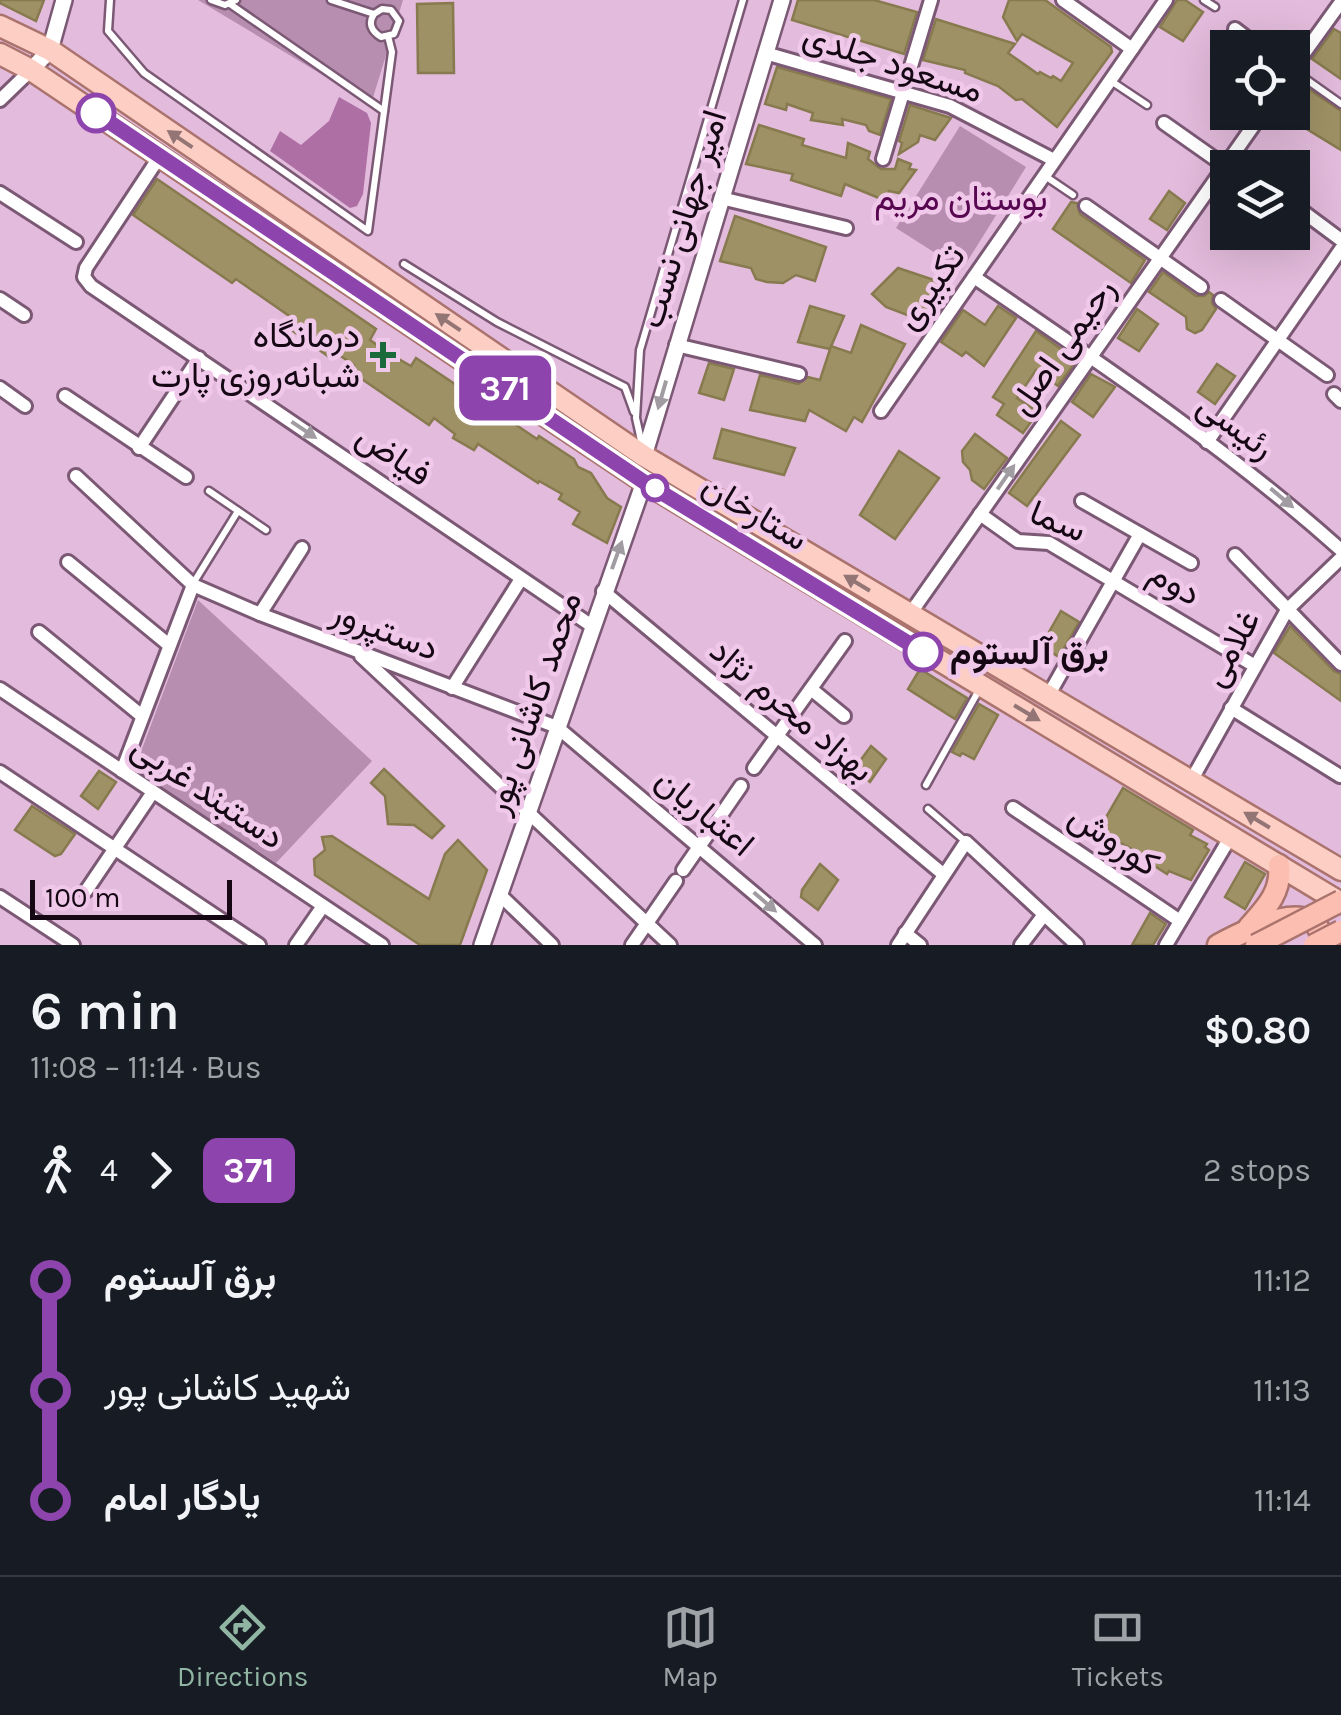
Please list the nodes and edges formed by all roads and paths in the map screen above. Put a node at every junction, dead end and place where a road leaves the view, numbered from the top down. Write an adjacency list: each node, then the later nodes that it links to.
1 (64, 0): 19 (street)
2 (110, 0): 29 (lane)
3 (211, 0): 11 (lane)
4 (331, 0): 14 (lane)
5 (743, 0): 63 (lane)
6 (782, 0): 20 (street, امیر جهانی نسب)
7 (931, 0): 25 (street)
8 (1063, 0): 18 (street)
9 (1166, 0): 18 (street, تکبیری)
10 (1204, 0): 13 (lane)
11 (233, 2): 29 (lane)
12 (1341, 2): 17 (street)
13 (1215, 7)
14 (374, 14): 16 (lane); 16 (lane)
15 (0, 26): 19 (main road, ستارخان)
16 (388, 36): 29 (lane)
17 (1310, 45)
18 (1132, 49): 23 (street, تکبیری)
19 (50, 50): 22 (street); 66 (main road, ستارخان, one-way to 19)
20 (765, 53): 25 (street, مسعود جلدی); 39 (street, امیر جهانی نسب)
21 (0, 54): 22 (main road, ستارخان)
22 (31, 70): 26 (street); 31 (main road, ستارخان)
23 (1110, 80): 28 (lane); 34 (street, تکبیری)
24 (1310, 82): 27 (lane)
25 (903, 92): 33 (street); 34 (street, مسعود جلدی)
26 (0, 100)
27 (1341, 104)
28 (1147, 105)
29 (384, 111)
30 (1164, 123): 32 (street)
31 (160, 156): 56 (street, فیاض); 69 (main road, ستارخان)
32 (1210, 156)
33 (882, 158)
34 (1054, 160): 35 (street, تکبیری)
35 (1044, 175): 38 (lane); 48 (street, تکبیری)
36 (1210, 189): 46 (street, رحیمی اصل)
37 (0, 193): 44 (street)
38 (1073, 195)
39 (721, 198): 42 (street); 54 (street, امیر جهانی نسب)
40 (1086, 206): 46 (street)
41 (1310, 217): 43 (street)
42 (846, 228)
43 (1341, 240)
44 (76, 242)
45 (1341, 248): 53 (street)
46 (1160, 258): 49 (street); 55 (street, رحیمی اصل)
47 (404, 264): 63 (lane)
48 (974, 277): 55 (street, رئیسی); 62 (street, تکبیری)
49 (1201, 288)
50 (0, 299): 52 (street)
51 (1221, 300): 53 (street)
52 (24, 315)
53 (1277, 340): 58 (street); 64 (street)
54 (676, 345): 57 (street); 66 (street, امیر جهانی نسب, one-way to 66)
55 (1091, 357): 64 (street, رئیسی); 73 (street, رحیمی اصل, one-way to 55)
56 (199, 358): 65 (street); 81 (street, فیاض, one-way to 81)
57 (799, 374)
58 (1327, 375)
59 (0, 388): 61 (street)
60 (65, 396): 65 (street)
61 (25, 406)
62 (881, 411)
63 (636, 418): 66 (lane)
64 (1207, 442): 77 (street, رئیسی, one-way to 77)
65 (139, 448): 68 (street)
66 (644, 456): 87 (main road, ستارخان, one-way to 66)
67 (76, 476): 83 (street)
68 (186, 477)
69 (644, 482): 84 (street, محمد کاشانی پور, one-way to 69); 95 (main road, ستارخان)
70 (209, 491): 72 (lane)
71 (1082, 501): 75 (street)
72 (238, 511): 74 (lane); 83 (lane)
73 (980, 514): 82 (street, سما); 87 (street, رحیمی اصل)
74 (266, 530)
75 (1140, 534): 80 (street); 82 (street)
76 (302, 548): 86 (street)
77 (1341, 554): 85 (street, غلامی)
78 (1235, 555): 85 (street)
79 (68, 562): 91 (street)
80 (1191, 563)
81 (521, 579): 88 (street, فیاض); 96 (street)
82 (1114, 582): 94 (street, دوم); 99 (street)
83 (192, 585): 86 (street, دستپرور); 91 (street)
84 (604, 592): 88 (street, محمد کاشانی پور); 104 (street, بهزاد محرم نژاد)
85 (1287, 610): 93 (street); 94 (street, غلامی)
86 (260, 614): 92 (street, دستپرور)
87 (910, 614): 99 (main road, ستارخان)
88 (592, 626): 103 (street, محمد کاشانی پور)
89 (39, 632): 101 (street)
90 (845, 642): 98 (street)
91 (169, 645): 101 (street)
92 (356, 651): 96 (street, دستپرور); 114 (street)
93 (1341, 664)
94 (1255, 666): 100 (street, غلامی)
95 (982, 686): 111 (lane); 116 (main road, ستارخان, one-way to 116)
96 (452, 688): 103 (street, دستپرور)
97 (0, 689): 106 (street, دستبند غربی)
98 (810, 690): 102 (street); 104 (street)
99 (1048, 696): 109 (main road, ستارخان)
100 (1231, 708): 108 (street); 109 (street, غلامی)
101 (142, 716): 106 (street)
102 (844, 716)
103 (556, 727): 114 (street, محمد کاشانی پور); 118 (street, اعتباریان)
104 (776, 736): 105 (street); 122 (street, بهزاد محرم نژاد)
105 (754, 768)
106 (122, 771): 112 (street, دستبند غربی)
107 (0, 772): 119 (street)
108 (1340, 776)
109 (1191, 781): 121 (main road, ستارخان, one-way to 109)
110 (741, 786): 118 (street)
111 (926, 786)
112 (153, 792): 119 (street); 127 (street, دستبند غربی)
113 (1014, 808): 129 (street, کوروش)
114 (528, 809): 124 (street, محمد کاشانی پور); 130 (street)
115 (928, 809): 117 (lane)
116 (1231, 836): 120 (main road, ستارخان); 129 (street)
117 (966, 842): 122 (street); 128 (street)
118 (700, 846): 130 (street); 142 (street, اعتباریان, one-way to 142)
119 (115, 848): 123 (street); 135 (street)
120 (1279, 865): 126 (main road, ستارخان); 132 (highway)
121 (1341, 870)
122 (944, 874): 133 (street)
123 (86, 891)
124 (500, 896): 138 (street, محمد کاشانی پور); 139 (street)
125 (0, 897): 134 (street)
126 (1341, 902): 132 (highway, bridge)
127 (323, 906): 136 (street); 137 (street, دستبند غربی)
128 (1042, 916): 144 (street); 145 (street)
129 (1180, 921): 146 (street)
130 (647, 923): 140 (street); 141 (street)
131 (1341, 931): 148 (highway, bridge)
132 (1252, 937): 147 (highway); 148 (highway)
133 (902, 939): 143 (street)
134 (74, 945)
135 (259, 945)
136 (296, 945)
137 (382, 945)
138 (482, 945)
139 (552, 945)
140 (632, 945)
141 (670, 945)
142 (815, 945)
143 (920, 945)
144 (1021, 945)
145 (1077, 945)
146 (1166, 945)
147 (1218, 945)
148 (1318, 945)

